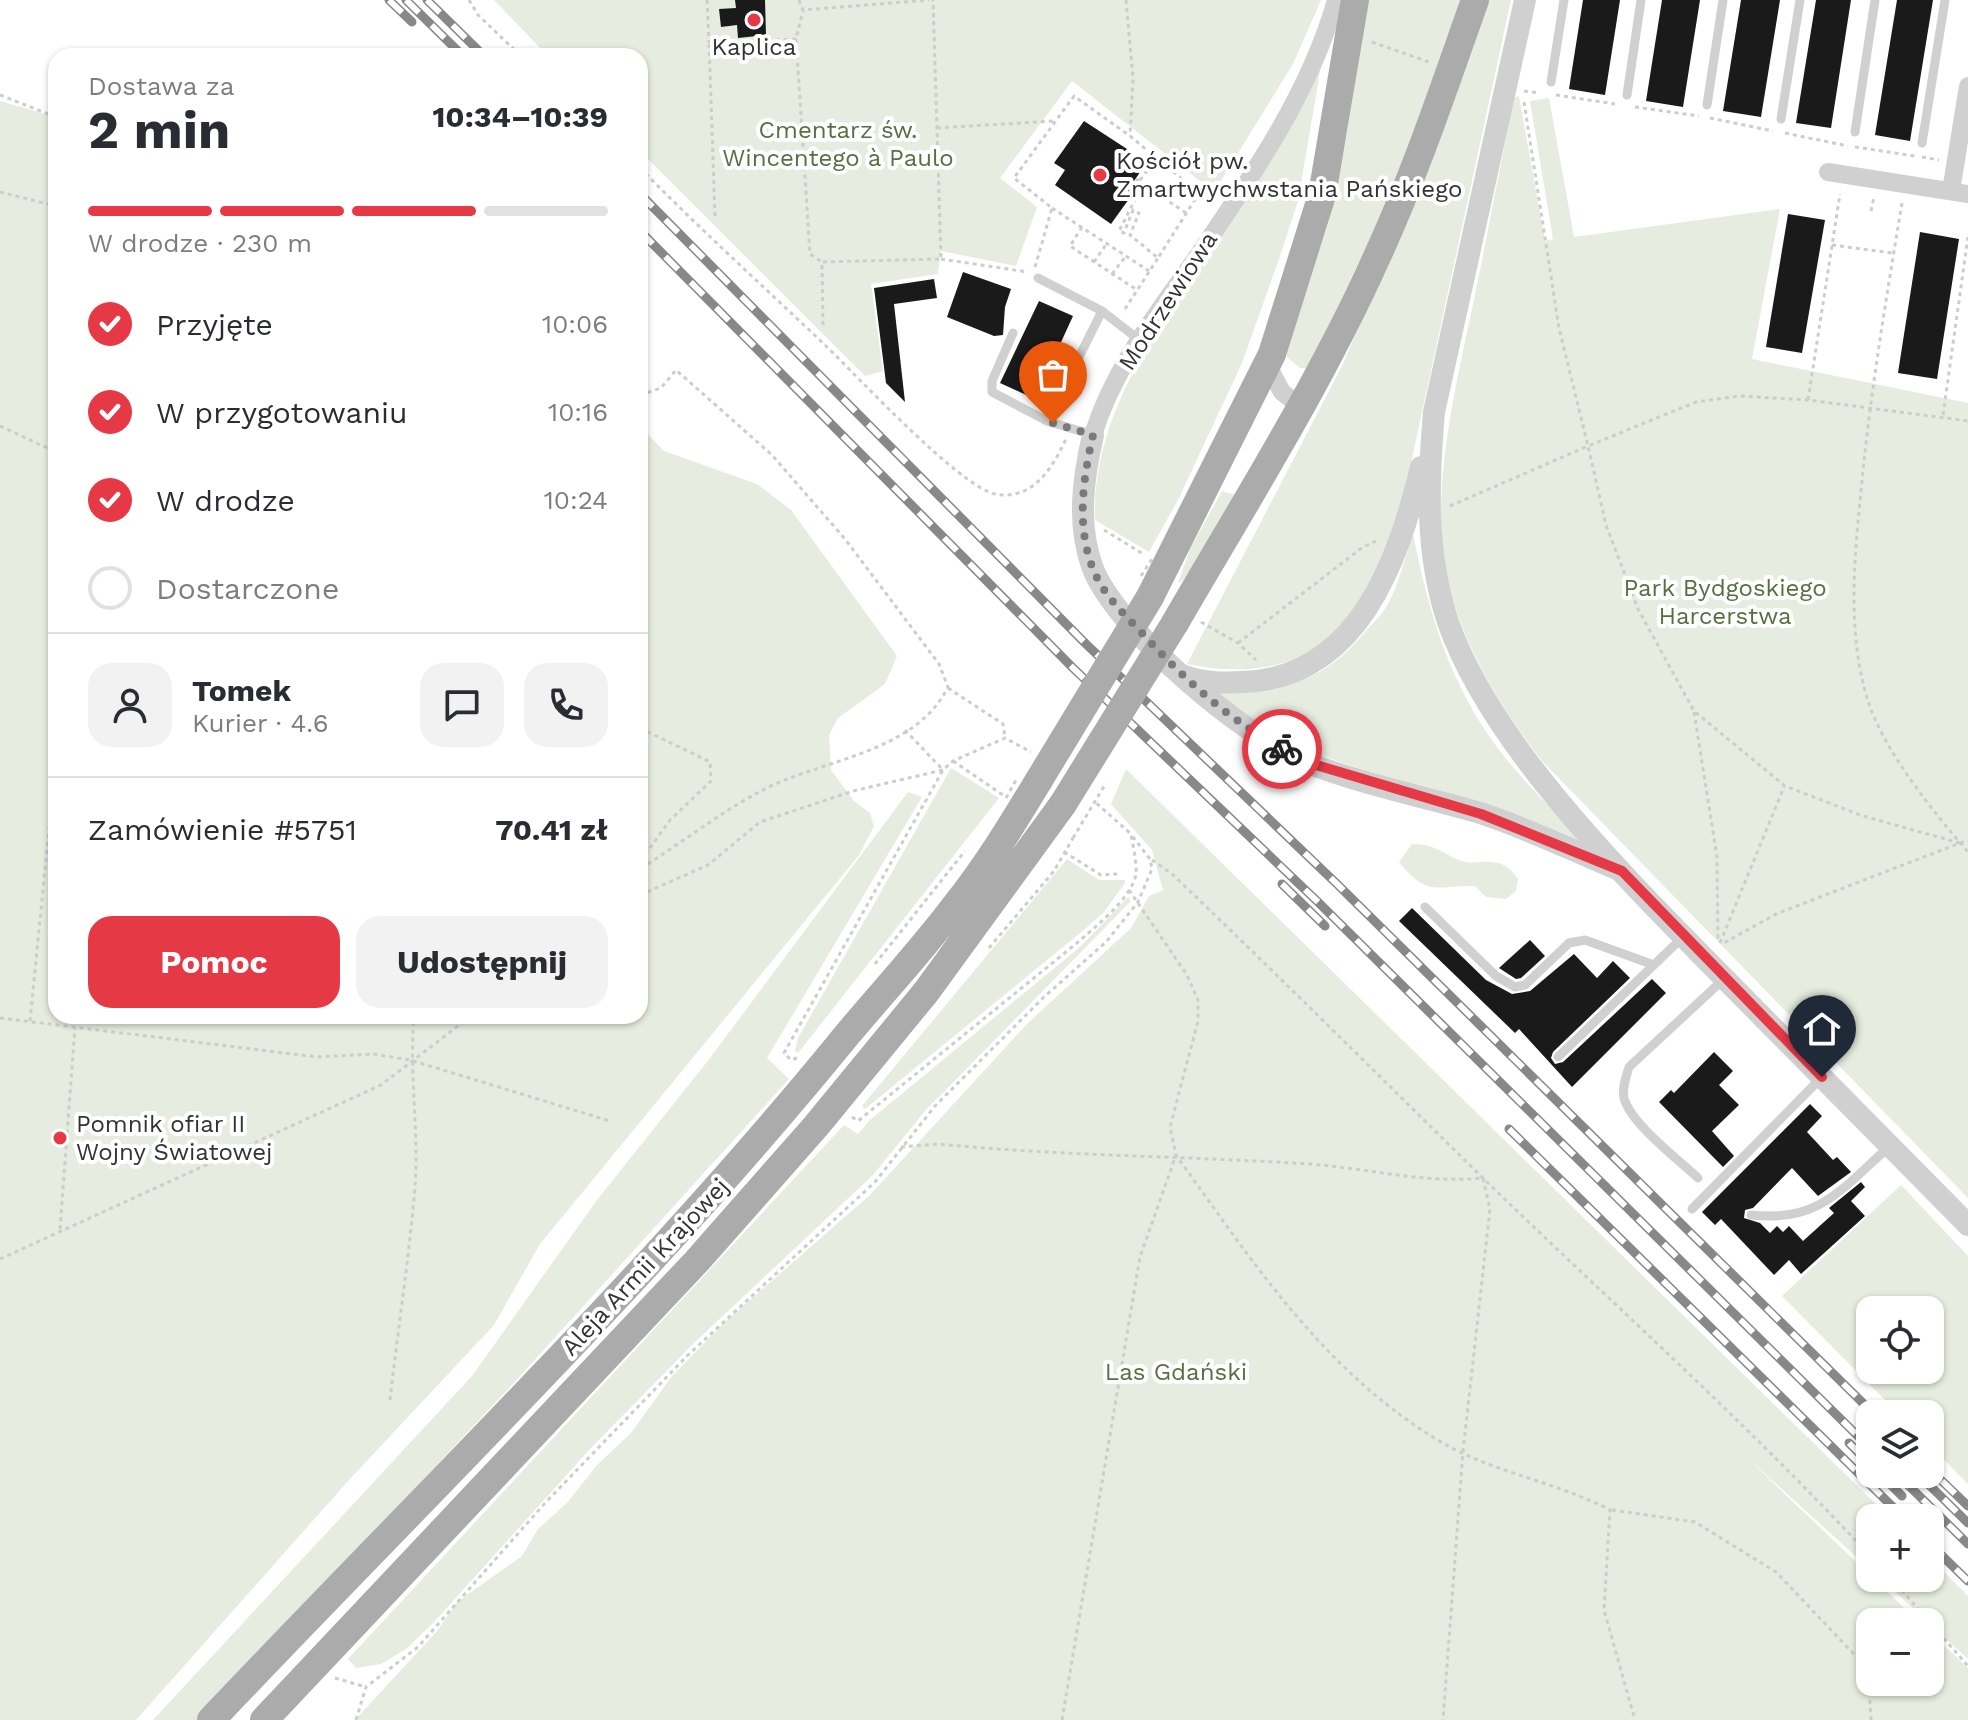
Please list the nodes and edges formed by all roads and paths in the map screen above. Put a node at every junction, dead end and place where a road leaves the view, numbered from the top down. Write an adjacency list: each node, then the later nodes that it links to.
1 (469, 0): 20 (path)
2 (707, 0): 19 (path)
3 (799, 0): 16 (path)
4 (931, 0): 16 (path); 31 (path)
5 (1126, 0): 33 (path)
6 (1336, 0): 69 (street, Modrzewiowa)
7 (1355, 0): 17 (main road, Aleja Armii Krajowej)
8 (1475, 0): 21 (main road, Aleja Armii Krajowej)
9 (1525, 0): 76 (street)
10 (1564, 0): 22 (lane)
11 (1641, 0): 25 (lane)
12 (1723, 0): 26 (lane)
13 (1800, 0): 29 (lane)
14 (1875, 0): 32 (lane)
15 (1945, 0): 34 (lane)
16 (803, 10): 18 (path)
17 (1352, 35): 21 (path); 70 (main road, Aleja Armii Krajowej)
18 (796, 39): 19 (path); 60 (path)
19 (709, 43): 51 (path)
20 (513, 48)
21 (1451, 69): 74 (main road, Aleja Armii Krajowej)
22 (1551, 82)
23 (1968, 86): 28 (street)
24 (0, 95): 27 (path)
25 (1627, 95)
26 (1707, 105)
27 (48, 114)
28 (1965, 116): 43 (street)
29 (1781, 119)
30 (1054, 121): 31 (path); 33 (path); 48 (path)
31 (937, 128): 58 (path)
32 (1855, 132)
33 (1130, 136): 35 (path)
34 (1922, 143)
35 (1157, 158): 39 (path); 44 (path)
36 (1946, 161): 82 (path)
37 (1828, 172): 43 (street)
38 (648, 176): 80 (path)
39 (1139, 182): 50 (path); 50 (path)
40 (1225, 182): 44 (path)
41 (1841, 190): 55 (path)
42 (0, 192): 47 (path)
43 (1959, 192)
44 (1199, 193): 50 (path)
45 (1874, 193): 49 (path)
46 (1903, 197): 56 (path)
47 (48, 204)
48 (1052, 208): 52 (path); 58 (path)
49 (1871, 211)
50 (1186, 213)
51 (715, 216)
52 (1082, 227): 54 (path); 61 (path)
53 (1968, 237): 59 (path)
54 (1107, 243): 57 (path); 61 (path)
55 (1832, 245): 56 (path); 73 (path)
56 (1894, 253): 75 (path)
57 (1126, 256): 62 (path); 63 (path)
58 (941, 259): 60 (path)
59 (1966, 259): 77 (path)
60 (822, 262): 67 (path)
61 (1094, 262): 63 (path)
62 (1149, 271)
63 (1112, 274): 65 (path)
64 (1038, 278): 66 (lane)
65 (1137, 290)
66 (1102, 311): 69 (lane); 71 (lane)
67 (823, 325)
68 (1013, 333): 80 (lane)
69 (1138, 339): 81 (street, Modrzewiowa)
70 (1267, 364): 74 (street); 153 (main road, Aleja Armii Krajowej, bridge)
71 (1064, 387)
72 (648, 390): 90 (path)
73 (1808, 400): 75 (path); 82 (path)
74 (1301, 407): 87 (main road, Aleja Armii Krajowej)
75 (1869, 409): 77 (path); 104 (path)
76 (1434, 412): 89 (street); 111 (street)
77 (1943, 415): 78 (path)
78 (1968, 421)
79 (0, 426): 83 (path)
80 (1070, 429): 81 (lane)
81 (1093, 435): 89 (street)
82 (1588, 446): 84 (path); 91 (path)
83 (48, 448)
84 (1450, 506)
85 (1098, 526): 86 (path)
86 (1152, 559)
87 (1188, 623): 88 (path); 151 (main road, Aleja Armii Krajowej, bridge)
88 (1238, 643)
89 (1181, 675): 111 (street)
90 (948, 687): 92 (path); 94 (path)
91 (1694, 711): 98 (path); 118 (path)
92 (905, 730): 97 (path); 110 (path)
93 (648, 732): 106 (path)
94 (1005, 738): 95 (path); 96 (path)
95 (1024, 747)
96 (953, 761): 97 (path); 99 (path)
97 (943, 770): 114 (path); 129 (path)
98 (1785, 786): 104 (path); 118 (path)
99 (1006, 798)
100 (1105, 809): 101 (path)
101 (1131, 834): 109 (path); 113 (path)
102 (48, 839): 123 (path)
103 (1968, 841): 104 (path)
104 (1960, 843): 108 (path); 118 (path)
105 (967, 847): 120 (path)
106 (648, 851)
107 (1064, 852): 112 (path)
108 (1968, 852)
109 (1150, 859): 115 (path); 138 (path)
110 (648, 864)
111 (1622, 871): 117 (street)
112 (1117, 874)
113 (1129, 890): 115 (path); 133 (path)
114 (648, 891)
115 (1138, 902): 136 (path); 137 (path)
116 (1425, 907): 119 (lane)
117 (1684, 936): 119 (lane); 121 (street)
118 (1718, 946)
119 (1654, 965): 130 (lane)
120 (870, 971)
121 (1725, 978): 132 (street); 139 (lane)
122 (0, 1018): 123 (path)
123 (30, 1021): 124 (path)
124 (48, 1023)
125 (52, 1024): 128 (path)
126 (413, 1024): 131 (path)
127 (460, 1024): 131 (path)
128 (75, 1027): 131 (path); 143 (path)
129 (801, 1057)
130 (1558, 1057)
131 (410, 1060): 134 (path); 143 (path); 145 (path)
132 (1822, 1077): 135 (street); 140 (lane)
133 (850, 1115)
134 (610, 1121)
135 (1890, 1146): 141 (lane); 142 (street)
136 (901, 1147): 137 (path); 152 (path)
137 (1176, 1155): 138 (path); 146 (path); 156 (path)
138 (1483, 1178): 146 (path); 148 (path)
139 (1698, 1178)
140 (1692, 1209)
141 (1751, 1215)
142 (1968, 1225)
143 (60, 1229): 144 (path)
144 (0, 1259)
145 (390, 1400)
146 (1463, 1451): 147 (path); 157 (path)
147 (1610, 1510): 158 (path); 159 (path)
148 (1856, 1541)
149 (1903, 1592): 150 (path)
150 (1968, 1666)
151 (311, 1672): 152 (path); 154 (main road, Aleja Armii Krajowej)
152 (366, 1687): 155 (path)
153 (211, 1720)
154 (264, 1720)
155 (356, 1720)
156 (1062, 1720)
157 (1443, 1720)
158 (1635, 1720)
159 (1871, 1720)

